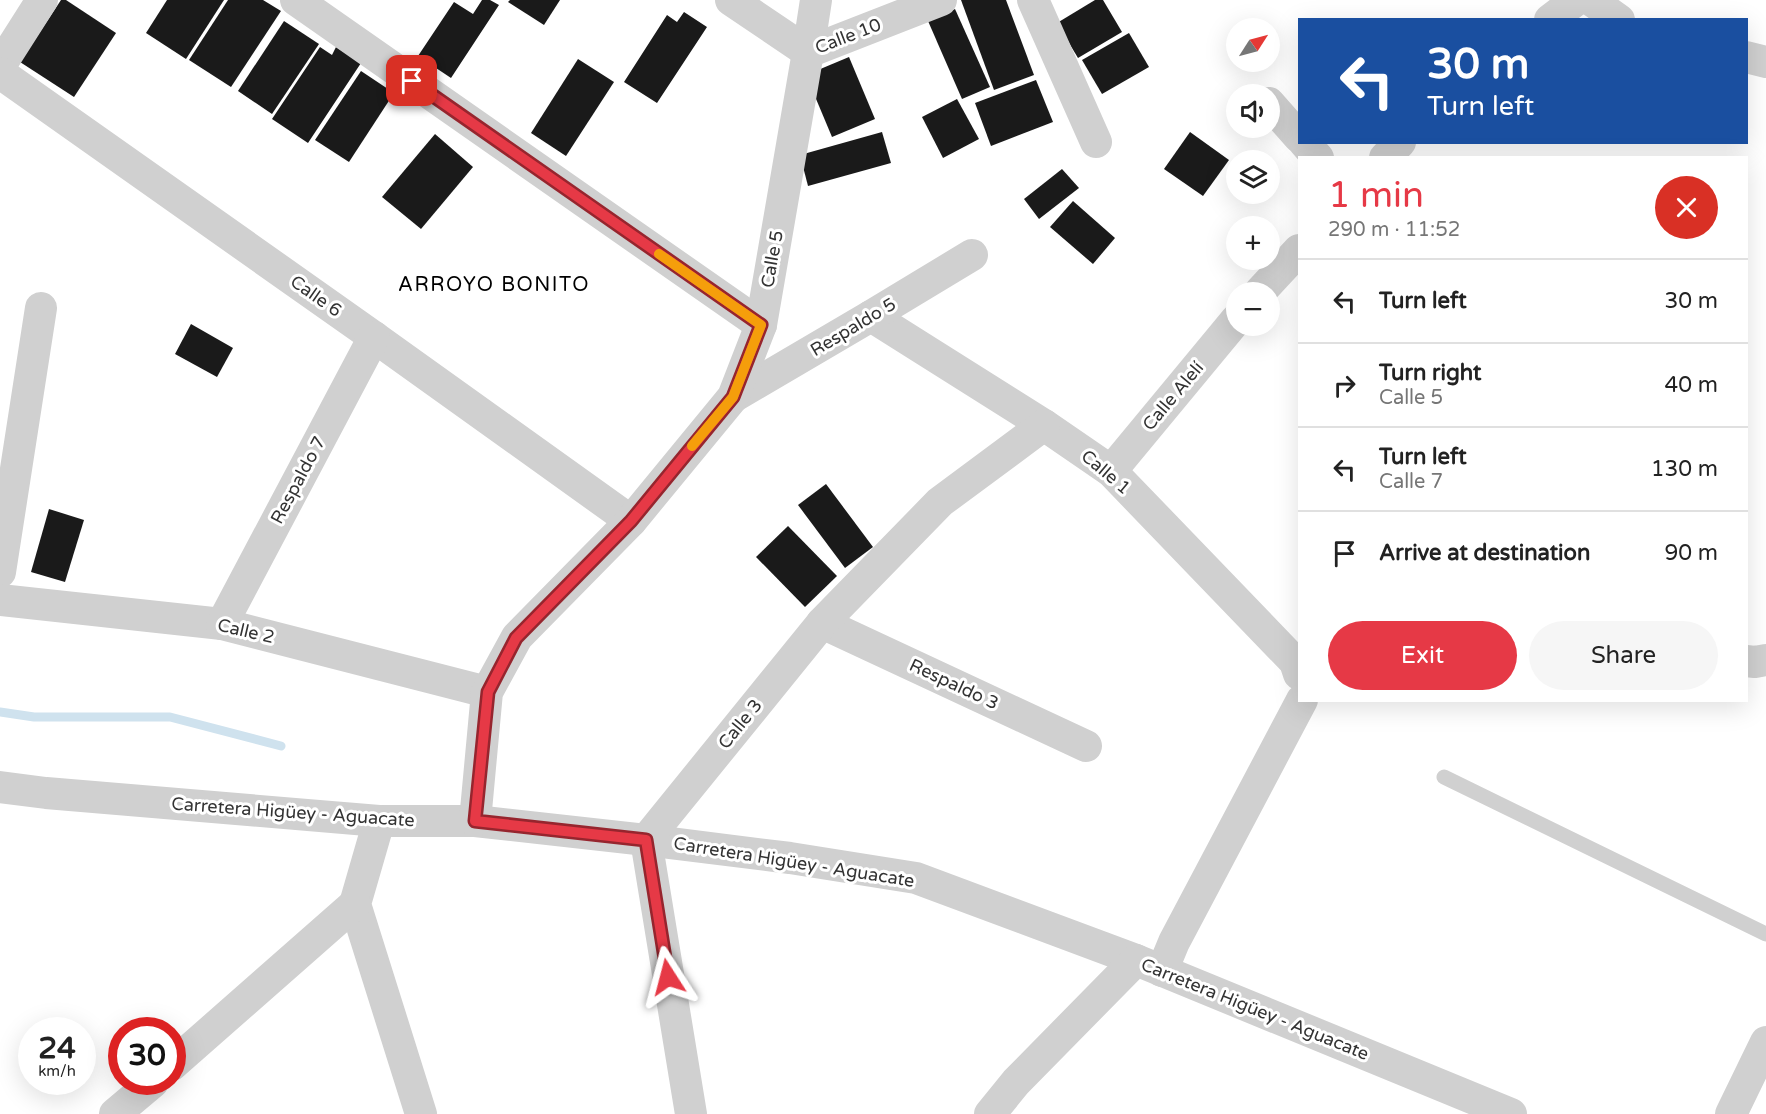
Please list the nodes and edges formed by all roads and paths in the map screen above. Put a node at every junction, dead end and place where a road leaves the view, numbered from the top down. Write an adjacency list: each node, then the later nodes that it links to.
1 (42, 0): 14 (street)
2 (296, 0): 28 (street)
3 (731, 0): 11 (street, Calle 10)
4 (816, 0): 11 (street, Calle 5)
5 (942, 0): 11 (street, Calle 10)
6 (1033, 0): 18 (street)
7 (1576, 0): 9 (street)
8 (1591, 0): 10 (street)
9 (1553, 18)
10 (1616, 18)
11 (808, 52): 28 (street, Calle 5)
12 (1748, 58): 13 (street)
13 (1766, 62)
14 (0, 66)
15 (0, 73): 30 (street, Calle 6)
16 (1280, 116): 17 (street)
17 (1298, 136)
18 (1096, 142)
19 (1306, 144): 21 (street)
20 (1398, 144): 22 (street)
21 (1316, 156)
22 (1387, 156)
23 (1298, 251): 25 (street)
24 (972, 255): 27 (street, Respaldo 5)
25 (1269, 282)
26 (41, 308): 35 (street)
27 (871, 316): 31 (street, Respaldo 5); 32 (street, Calle 1)
28 (761, 325): 31 (street, Calle 5)
29 (1226, 332): 33 (street, Calle Alelí)
30 (374, 337): 34 (street, Calle 6); 38 (street, Respaldo 7)
31 (733, 397): 34 (street, Calle 5)
32 (1044, 425): 33 (street, Calle 1); 37 (street, Calle 3)
33 (1111, 471): 41 (street, Calle 1)
34 (631, 521): 42 (street, Calle 5)
35 (0, 572)
36 (0, 600): 38 (street, Calle 2)
37 (822, 623): 44 (street, Respaldo 3); 49 (street, Calle 3)
38 (222, 624): 42 (street, Calle 2)
39 (1766, 660): 40 (street)
40 (1748, 661)
41 (1298, 671)
42 (488, 692): 48 (street, Calle 5)
43 (1301, 702): 52 (street)
44 (1086, 746)
45 (1444, 777): 51 (lane)
46 (0, 787): 47 (street, Carretera Higüey - Aguacate)
47 (379, 821): 48 (street, Carretera Higüey - Aguacate); 50 (street)
48 (475, 821): 49 (street, Carretera Higüey - Aguacate)
49 (646, 840): 52 (street, Carretera Higüey - Aguacate); 59 (street)
50 (355, 904): 54 (street); 58 (street)
51 (1766, 934)
52 (1149, 965): 56 (street, Carretera Higüey - Aguacate); 60 (street)
53 (1766, 1042): 62 (street)
54 (186, 1053)
55 (138, 1095): 57 (street)
56 (1474, 1107): 61 (street, Carretera Higüey - Aguacate)
57 (115, 1114)
58 (421, 1114)
59 (691, 1114)
60 (990, 1114)
61 (1511, 1114)
62 (1731, 1114)

